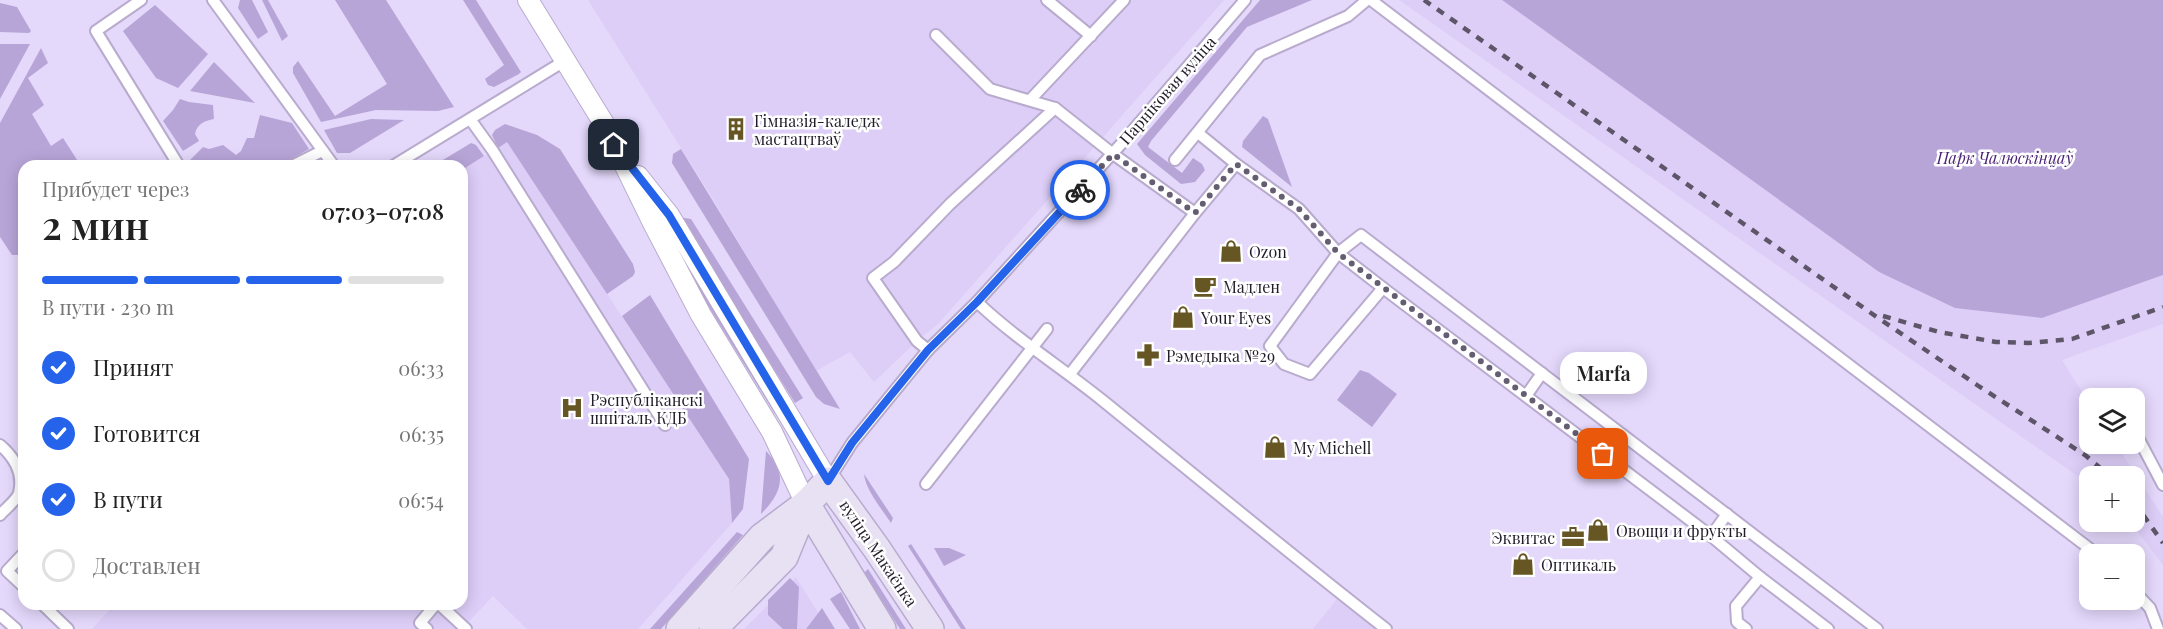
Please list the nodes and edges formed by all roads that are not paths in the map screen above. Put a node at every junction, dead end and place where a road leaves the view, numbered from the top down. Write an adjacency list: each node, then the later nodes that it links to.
1 (141, 0): 18 (lane)
2 (213, 0): 16 (lane)
3 (528, 0): 10 (street, вуліца Макаёнка)
4 (1047, 0): 9 (lane)
5 (1124, 0): 9 (lane)
6 (1245, 0): 17 (lane, Парніковая вуліца)
7 (1369, 0): 14 (lane); 46 (lane)
8 (936, 34): 11 (lane)
9 (1091, 36): 11 (lane)
10 (566, 60): 13 (lane); 15 (street, вуліца Макаёнка)
11 (1030, 100): 12 (lane)
12 (1055, 108): 17 (lane); 30 (lane)
13 (470, 120): 21 (lane); 34 (lane)
14 (1198, 133): 22 (lane); 23 (lane)
15 (614, 145): 38 (street, вуліца Макаёнка); 42 (street, вуліца Макаёнка)
16 (322, 151): 19 (lane); 20 (lane)
17 (1113, 154): 24 (lane); 27 (lane, Парніковая вуліца)
18 (175, 160)
19 (304, 160)
20 (329, 160)
21 (403, 160)
22 (1175, 160)
23 (1236, 164): 24 (lane); 25 (lane)
24 (1195, 213): 32 (lane)
25 (1338, 253): 26 (lane); 26 (lane); 31 (lane)
26 (1383, 288): 33 (lane)
27 (977, 302): 29 (lane); 30 (lane, Парніковая вуліца)
28 (1047, 329): 29 (lane)
29 (1032, 347): 32 (lane); 39 (lane)
30 (928, 350): 38 (lane, Парніковая вуліца)
31 (1542, 373): 33 (lane); 43 (lane)
32 (1070, 374): 63 (lane)
33 (1526, 396): 45 (lane)
34 (665, 425)
35 (0, 445): 37 (lane)
36 (2145, 451): 40 (lane)
37 (18, 471)
38 (828, 481): 42 (street, Парніковая вуліца); 62 (street, вуліца Макаёнка)
39 (926, 484)
40 (2163, 485)
41 (18, 495): 44 (lane)
42 (806, 504): 59 (street, Парніковая вуліца); 60 (street, Парніковая вуліца); 61 (street, вуліца Макаёнка)
43 (1727, 514): 45 (lane); 66 (lane)
44 (0, 515)
45 (1711, 536): 48 (lane)
46 (2084, 544)
47 (18, 559): 49 (lane)
48 (1760, 577): 64 (lane); 65 (lane)
49 (18, 581)
50 (2145, 603): 67 (lane)
51 (48, 610): 56 (lane)
52 (432, 610): 57 (lane)
53 (445, 610): 58 (lane)
54 (0, 615): 55 (lane)
55 (16, 629)
56 (68, 629)
57 (427, 629)
58 (466, 629)
59 (680, 629)
60 (713, 629)
61 (882, 629)
62 (930, 629)
63 (1386, 629)
64 (1746, 629)
65 (1828, 629)
66 (1876, 629)
67 (2158, 629)

